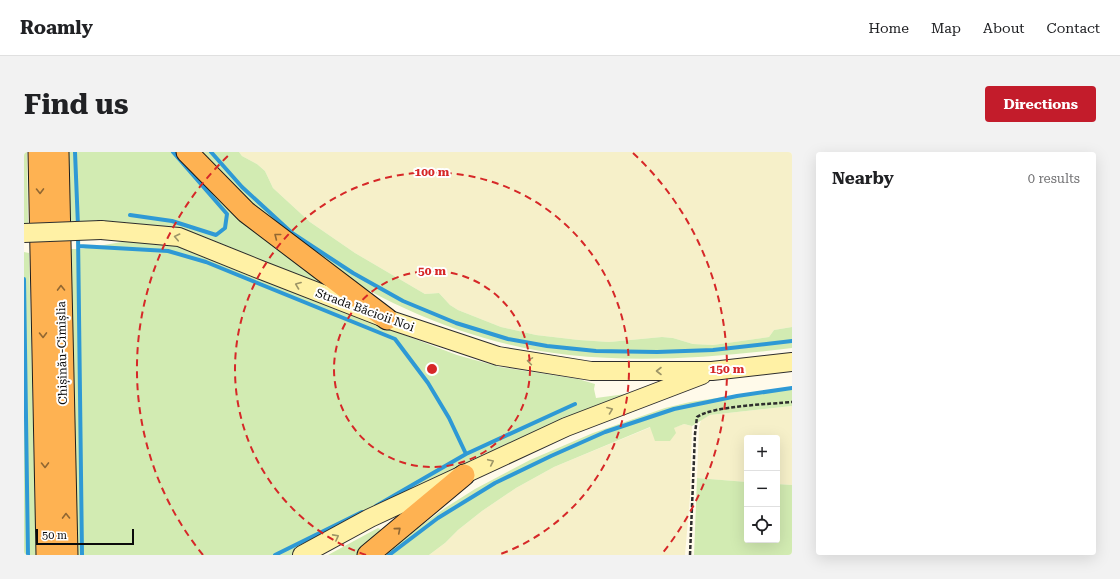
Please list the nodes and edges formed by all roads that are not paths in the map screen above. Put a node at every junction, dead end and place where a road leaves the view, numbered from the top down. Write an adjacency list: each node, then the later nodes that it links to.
1 (39, 152): 9 (highway, Chișinău-Cimișlia, one-way to 9)
2 (58, 152): 10 (highway, Chișinău-Cimișlia, one-way to 2)
3 (187, 152): 5 (highway, one-way to 3)
4 (24, 233): 5 (main road, Strada Băcioii Noi, one-way to 4, bridge)
5 (387, 319): 7 (main road, Strada Băcioii Noi, one-way to 5)
6 (792, 362): 7 (main road, Strada Băcioii Noi)
7 (712, 371): 8 (main road, Strada Băcioii Noi, one-way to 7)
8 (464, 475): 11 (main road, Strada Băcioii Noi, one-way to 8); 12 (highway, one-way to 8)
9 (47, 555)
10 (67, 555)
11 (302, 555)
12 (368, 555)

